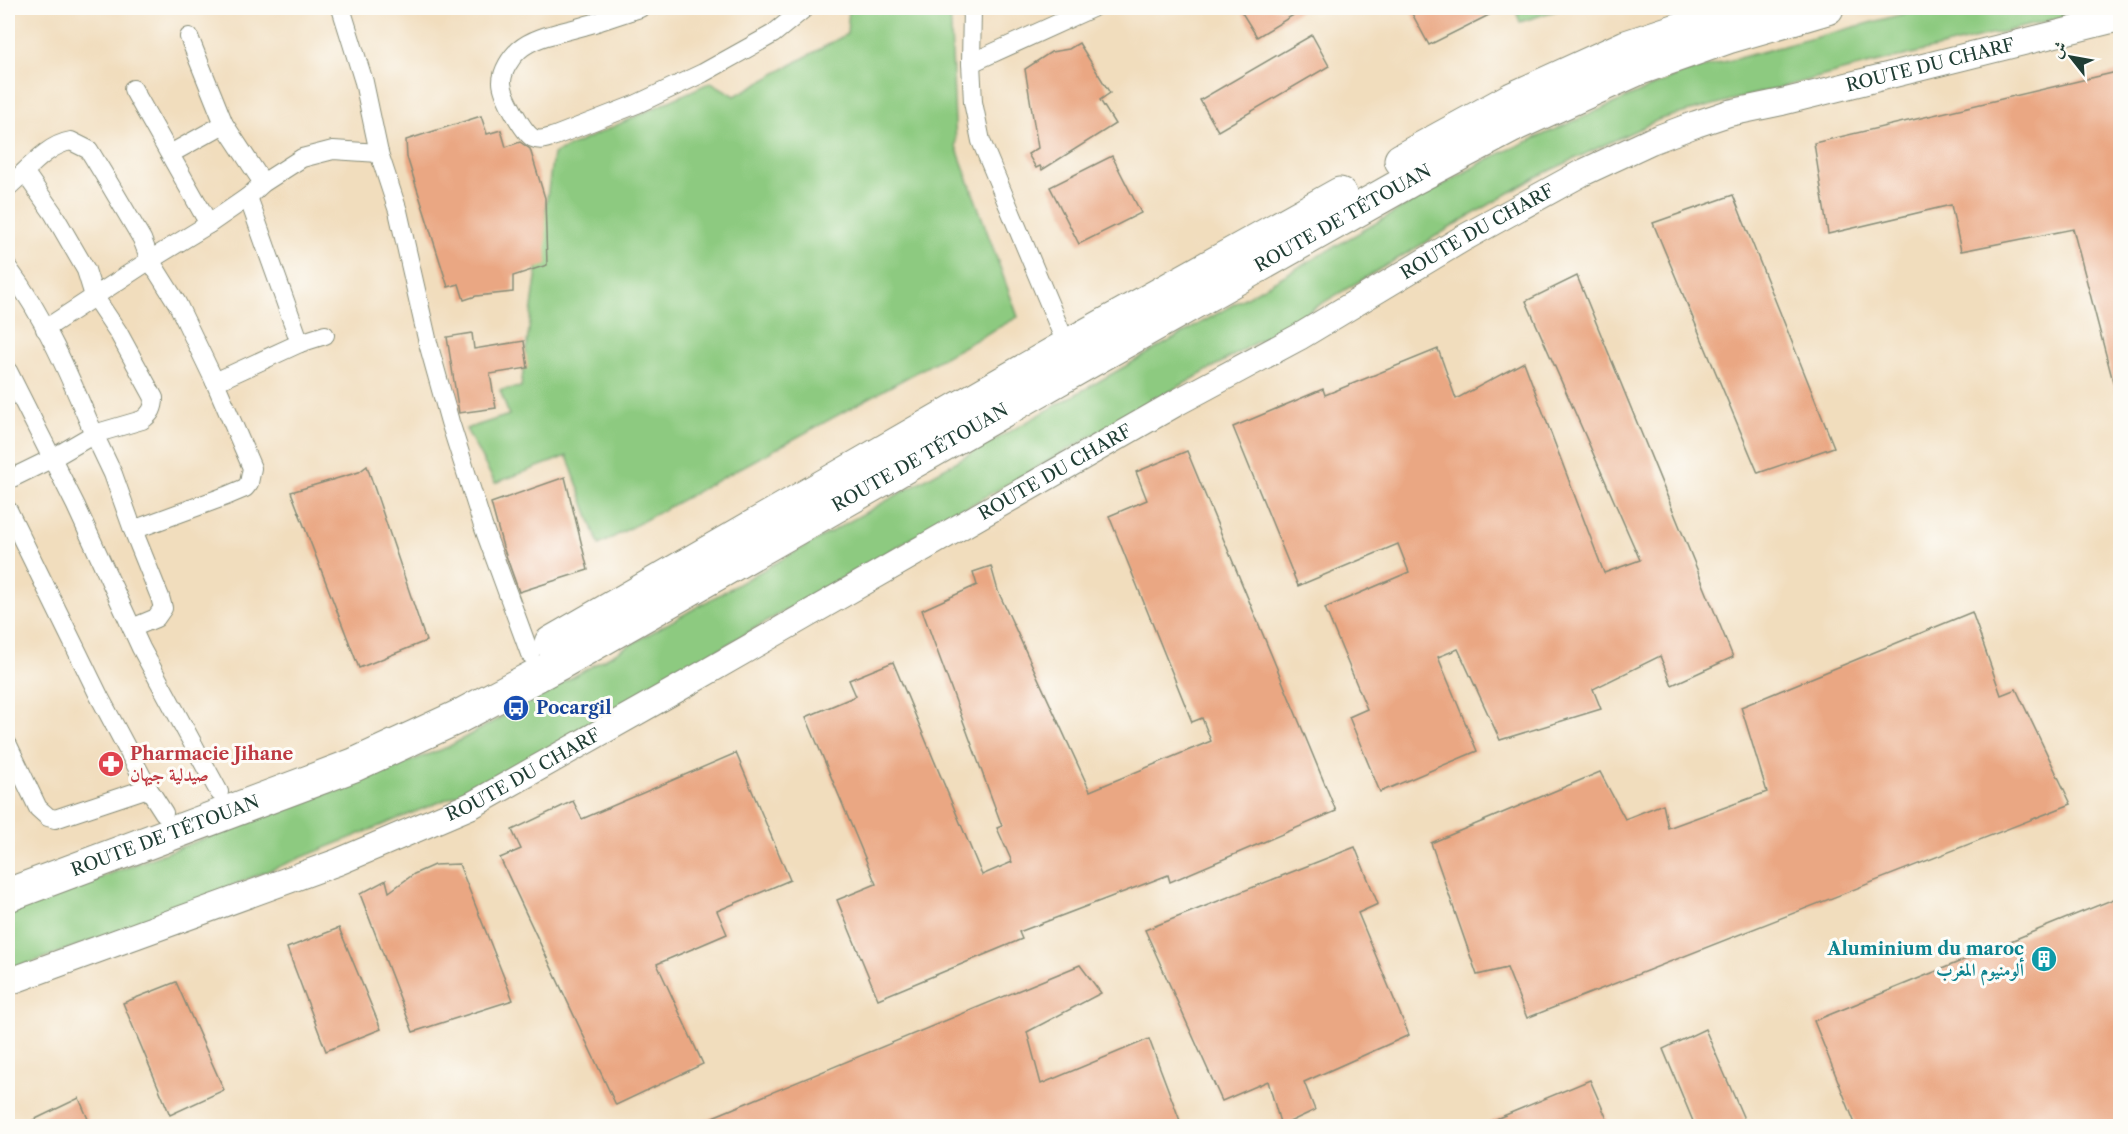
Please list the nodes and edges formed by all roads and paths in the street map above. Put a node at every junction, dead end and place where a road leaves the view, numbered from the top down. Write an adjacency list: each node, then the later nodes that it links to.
1 (341, 8): 13 (street)
2 (640, 8): 3 (street)
3 (805, 8)
4 (972, 8): 10 (street)
5 (1092, 8): 10 (street)
6 (1744, 8): 26 (highway, ROUTE DE TÉTOUAN)
7 (1827, 8): 40 (highway, ROUTE DE TÉTOUAN)
8 (2121, 18): 41 (street, ROUTE DU CHARF)
9 (189, 37): 12 (street)
10 (971, 63): 26 (street)
11 (133, 89): 14 (street)
12 (224, 124): 14 (street); 16 (street)
13 (380, 153): 16 (street); 35 (street)
14 (170, 154): 19 (street)
15 (25, 173): 17 (street); 20 (street); 22 (street)
16 (263, 183): 18 (street)
17 (8, 188)
18 (248, 197): 19 (street); 25 (street)
19 (209, 224): 20 (street)
20 (150, 260): 22 (street); 28 (street)
21 (8, 268): 23 (street)
22 (94, 296): 23 (street); 29 (street)
23 (45, 329): 29 (street)
24 (325, 335): 25 (street)
25 (300, 343): 28 (street)
26 (1067, 346): 35 (highway, ROUTE DE TÉTOUAN)
27 (8, 371): 30 (street)
28 (215, 382): 33 (street)
29 (94, 434): 30 (street); 33 (street)
30 (51, 459): 31 (street); 34 (street)
31 (8, 480)
32 (8, 510): 38 (street)
33 (133, 530): 34 (street)
34 (132, 628): 37 (street)
35 (530, 654): 37 (highway, ROUTE DE TÉTOUAN)
36 (8, 746): 38 (street)
37 (219, 792): 38 (highway, ROUTE DE TÉTOUAN)
38 (156, 800): 39 (highway, ROUTE DE TÉTOUAN)
39 (8, 871)
40 (8, 895)
41 (8, 982)

